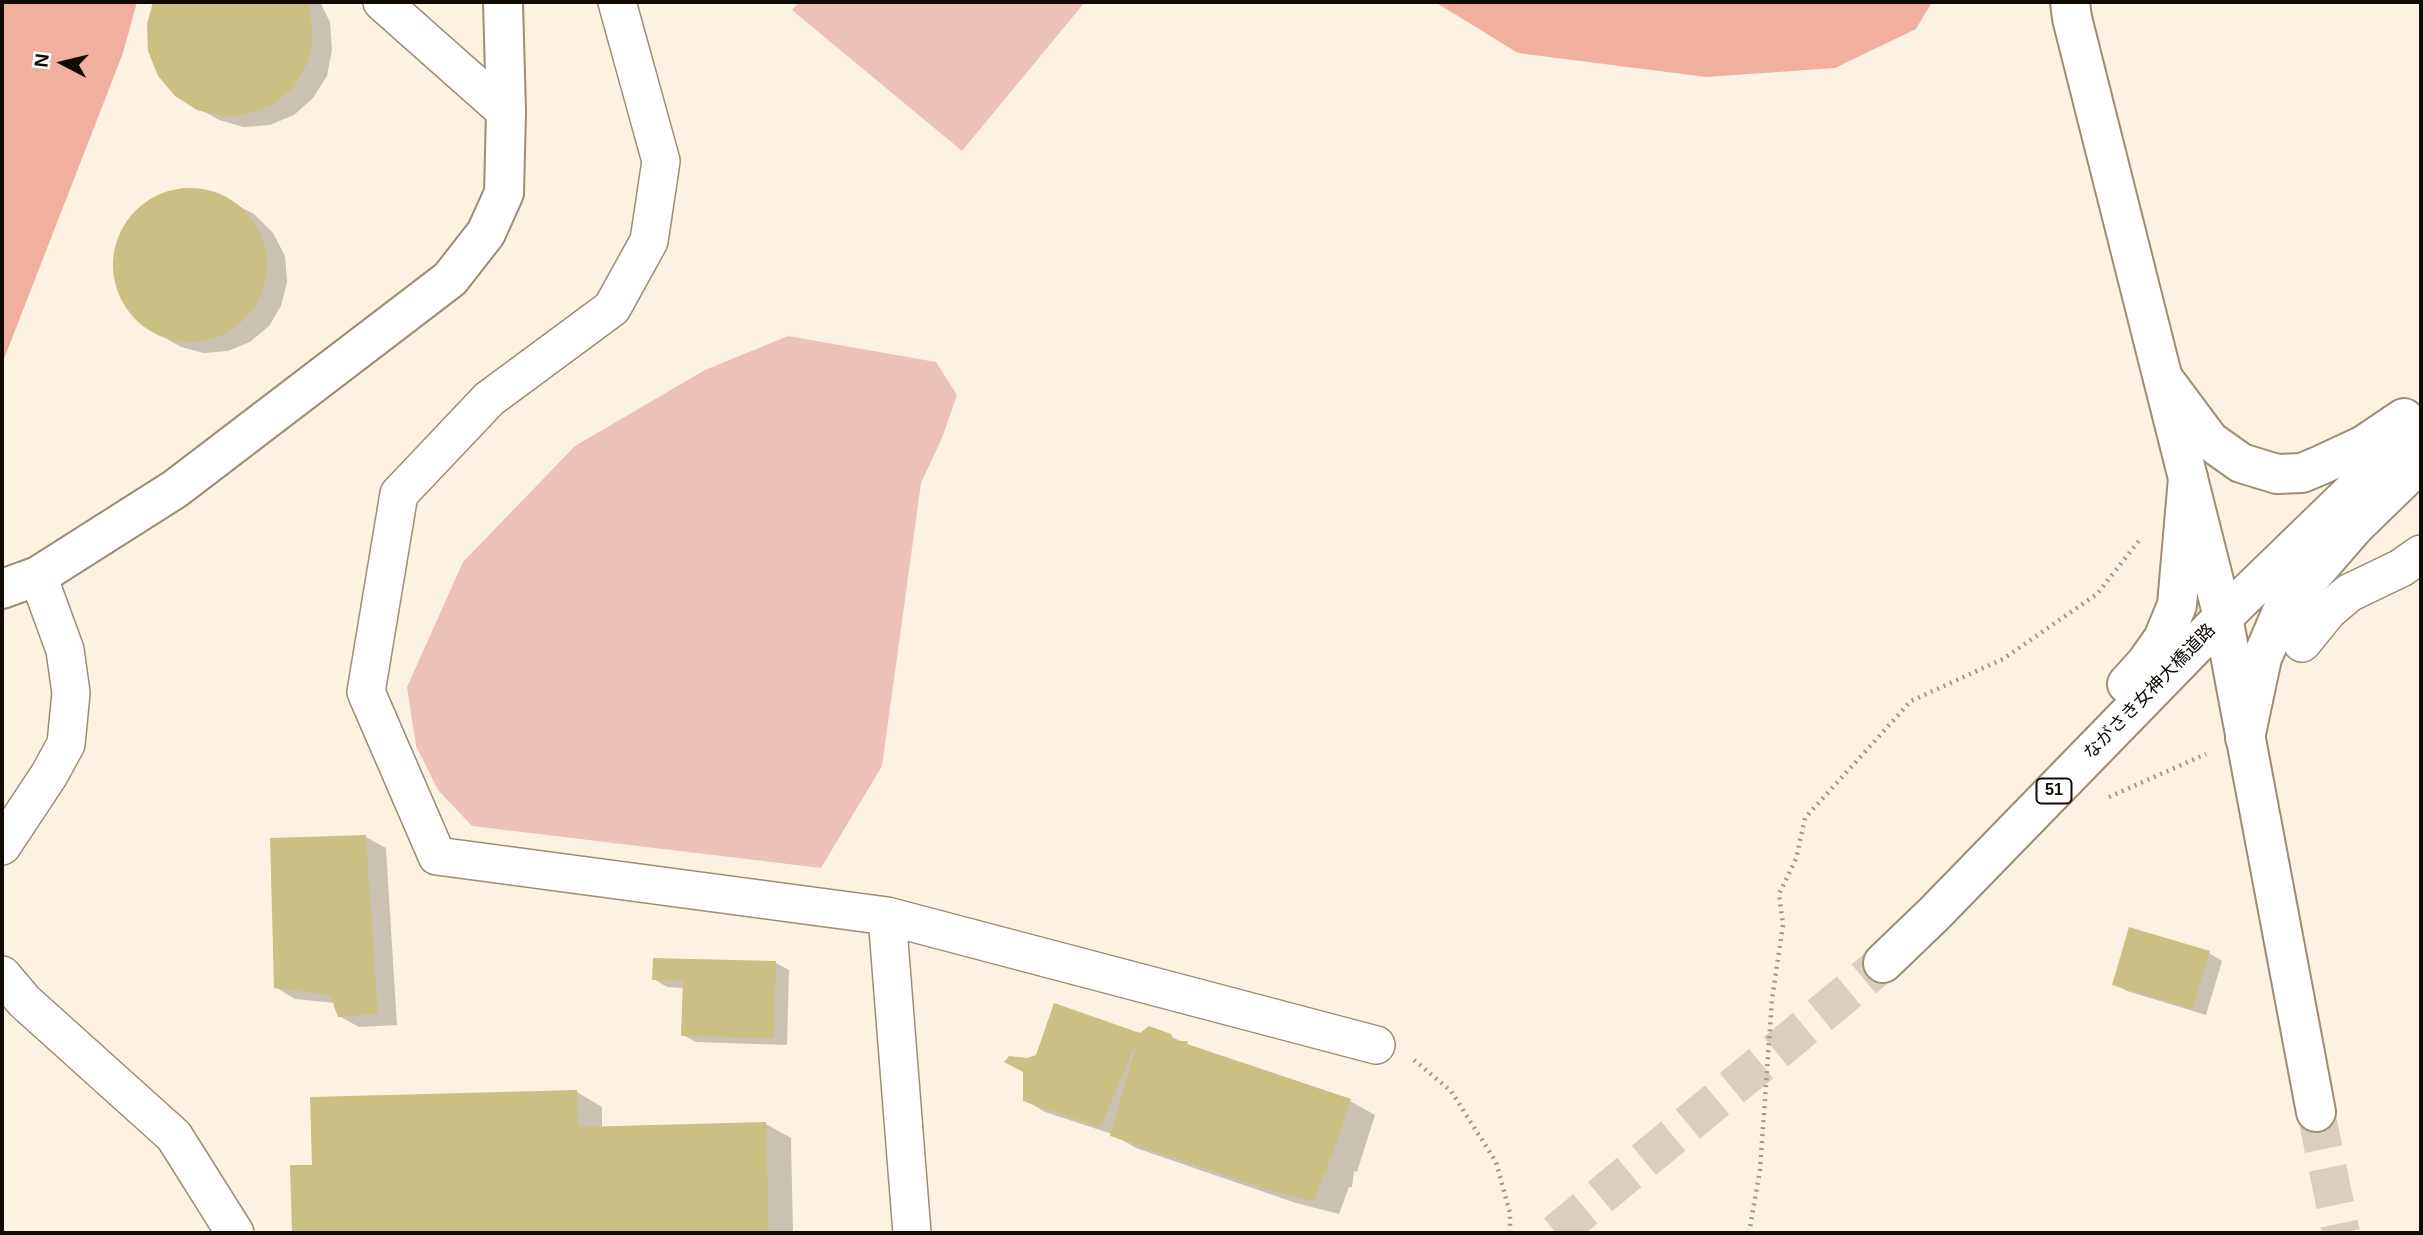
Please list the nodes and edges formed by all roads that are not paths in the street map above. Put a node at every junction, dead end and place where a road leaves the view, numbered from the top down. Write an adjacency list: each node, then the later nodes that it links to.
1 (382, 2): 5 (street)
2 (503, 2): 5 (street)
3 (617, 2): 19 (street)
4 (2070, 2): 6 (street)
5 (506, 112): 12 (street)
6 (2163, 378): 7 (street); 10 (street)
7 (2421, 407)
8 (2421, 425): 14 (street, ながさき女神大橋道路 / 51)
9 (2421, 462): 16 (street)
10 (2188, 478): 14 (street); 18 (street)
11 (2421, 554): 15 (street)
12 (38, 576): 13 (street); 17 (street)
13 (2, 589)
14 (2223, 617): 16 (street); 18 (street, ながさき女神大橋道路 / 51)
15 (2302, 643)
16 (2245, 738): 23 (street)
17 (2, 846)
18 (1934, 914): 20 (street, ながさき女神大橋道路 / 51)
19 (887, 916): 22 (street); 25 (street)
20 (1883, 963)
21 (2, 975): 24 (street)
22 (1376, 1045)
23 (2316, 1112)
24 (235, 1233)
25 (912, 1233)

